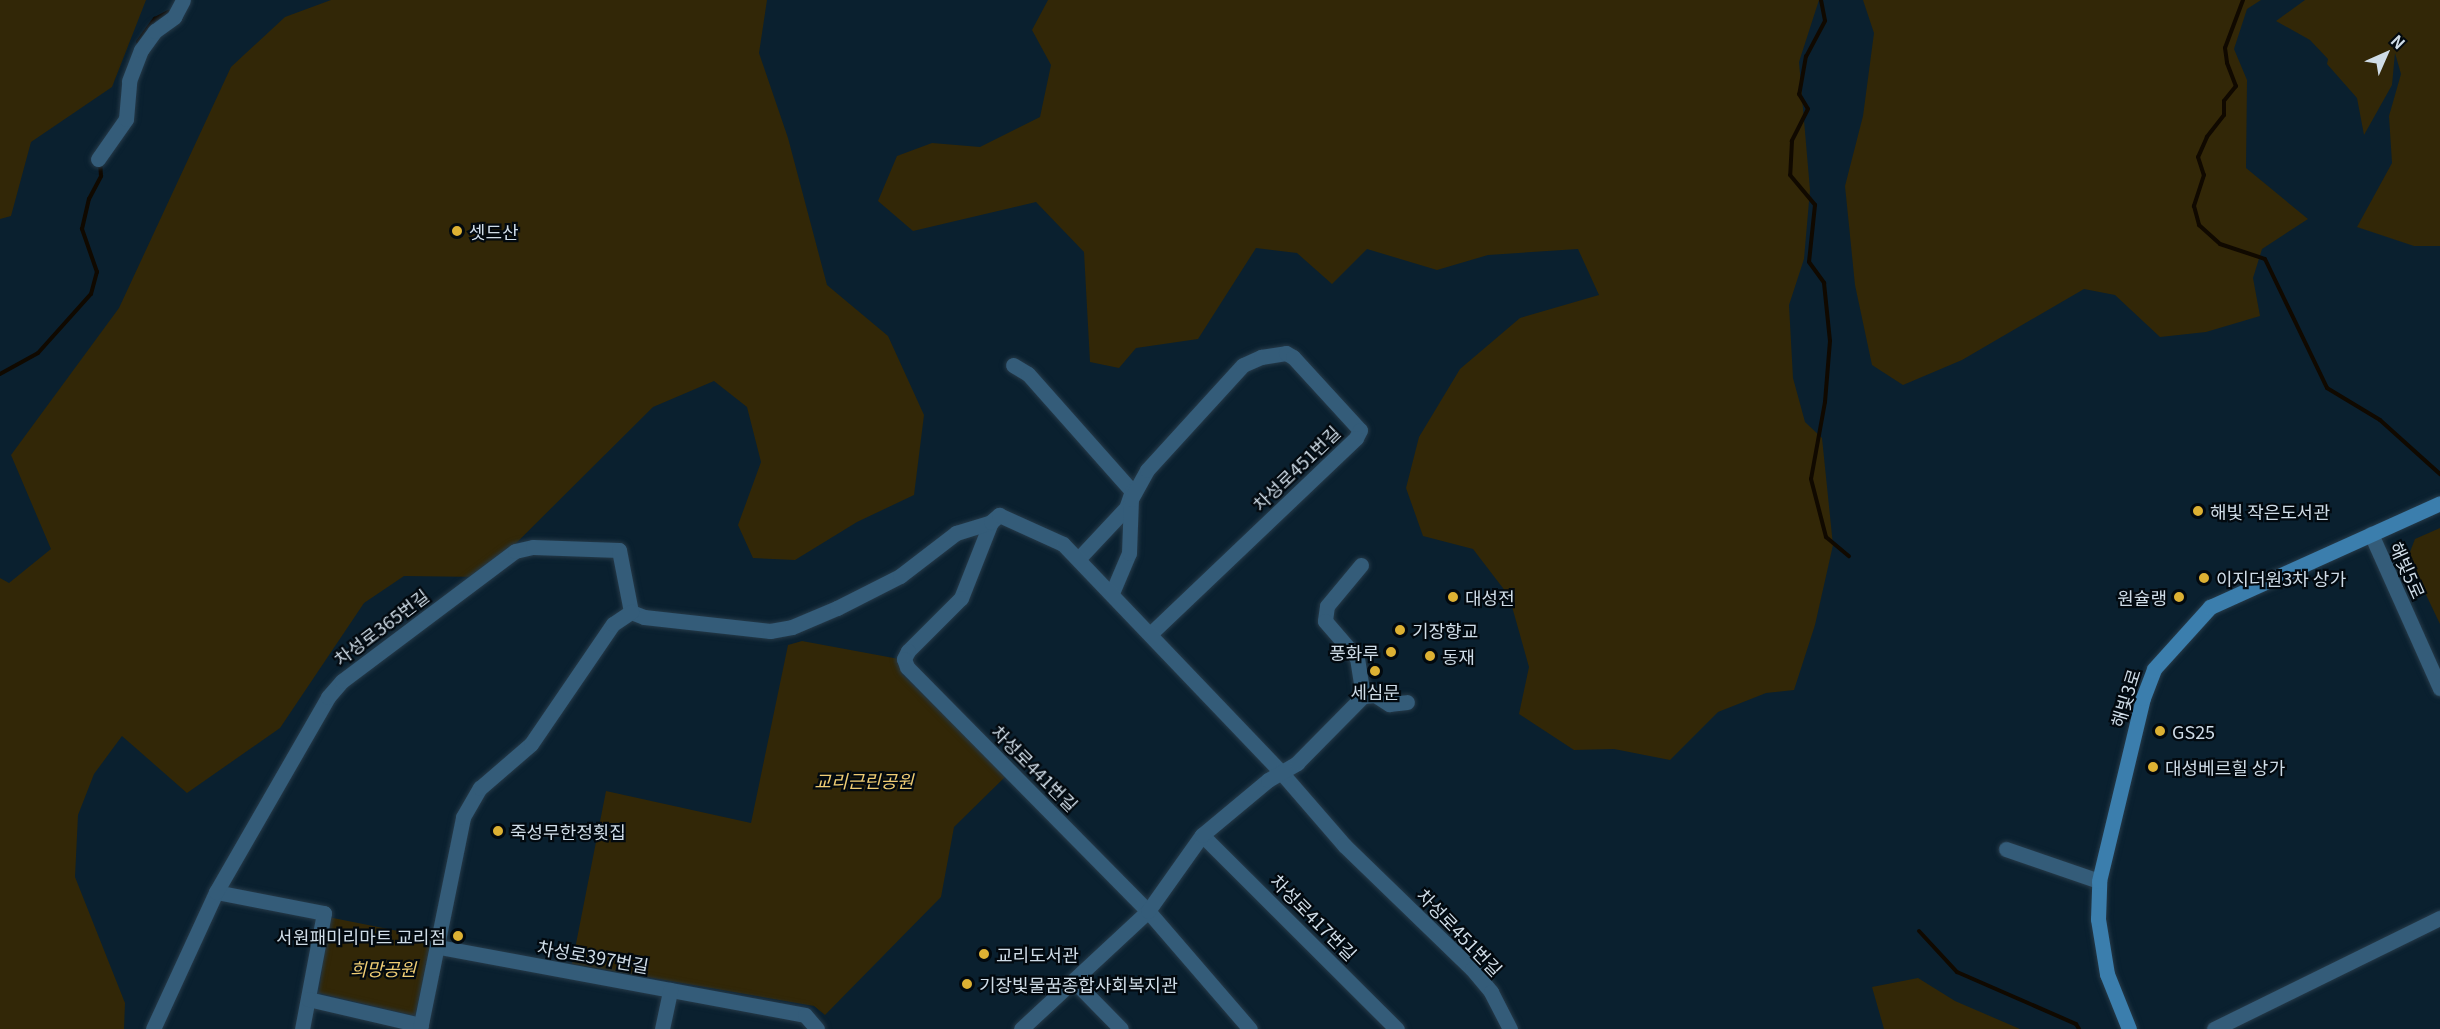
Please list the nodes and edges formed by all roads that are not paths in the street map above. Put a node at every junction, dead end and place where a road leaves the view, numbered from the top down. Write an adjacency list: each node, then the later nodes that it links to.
1 (183, 0): 2 (street)
2 (100, 158)
3 (1013, 365): 4 (street, 차성로451번길)
4 (1131, 499): 8 (street, 차성로451번길); 10 (street, 차성로451번길); 12 (street, 차성로451번길)
5 (2440, 503): 7 (street, 해빛3로)
6 (991, 522): 8 (street, 차성로451번길); 11 (street, 차성로451번길); 21 (street, 차성로441번길)
7 (2371, 534): 13 (street, 해빛5로); 19 (street, 해빛3로)
8 (1079, 558): 10 (street, 차성로451번길)
9 (1361, 566): 14 (street)
10 (1112, 593): 12 (street, 차성로451번길)
11 (631, 612): 20 (street, 차성로365번길); 23 (street)
12 (1151, 633): 16 (street, 차성로451번길)
13 (2440, 688)
14 (1363, 696): 15 (street); 16 (street)
15 (1407, 702)
16 (1280, 771): 17 (street); 28 (street, 차성로451번길)
17 (1202, 835): 21 (street); 36 (street, 차성로417번길)
18 (2006, 849): 19 (street)
19 (2099, 881): 37 (street, 해빛3로)
20 (216, 891): 26 (street); 29 (street, 차성로365번길)
21 (1148, 911): 24 (street); 35 (street, 차성로441번길)
22 (2440, 918): 38 (street)
23 (439, 947): 25 (street, 차성로397번길); 27 (street)
24 (1074, 981): 33 (street); 34 (street)
25 (670, 990): 31 (street); 32 (street, 차성로397번길)
26 (308, 999): 27 (street); 30 (street)
27 (420, 1027)
28 (1507, 1028)
29 (153, 1029)
30 (302, 1029)
31 (662, 1029)
32 (817, 1029)
33 (1021, 1029)
34 (1121, 1029)
35 (1250, 1029)
36 (1397, 1029)
37 (2128, 1029)
38 (2214, 1029)

